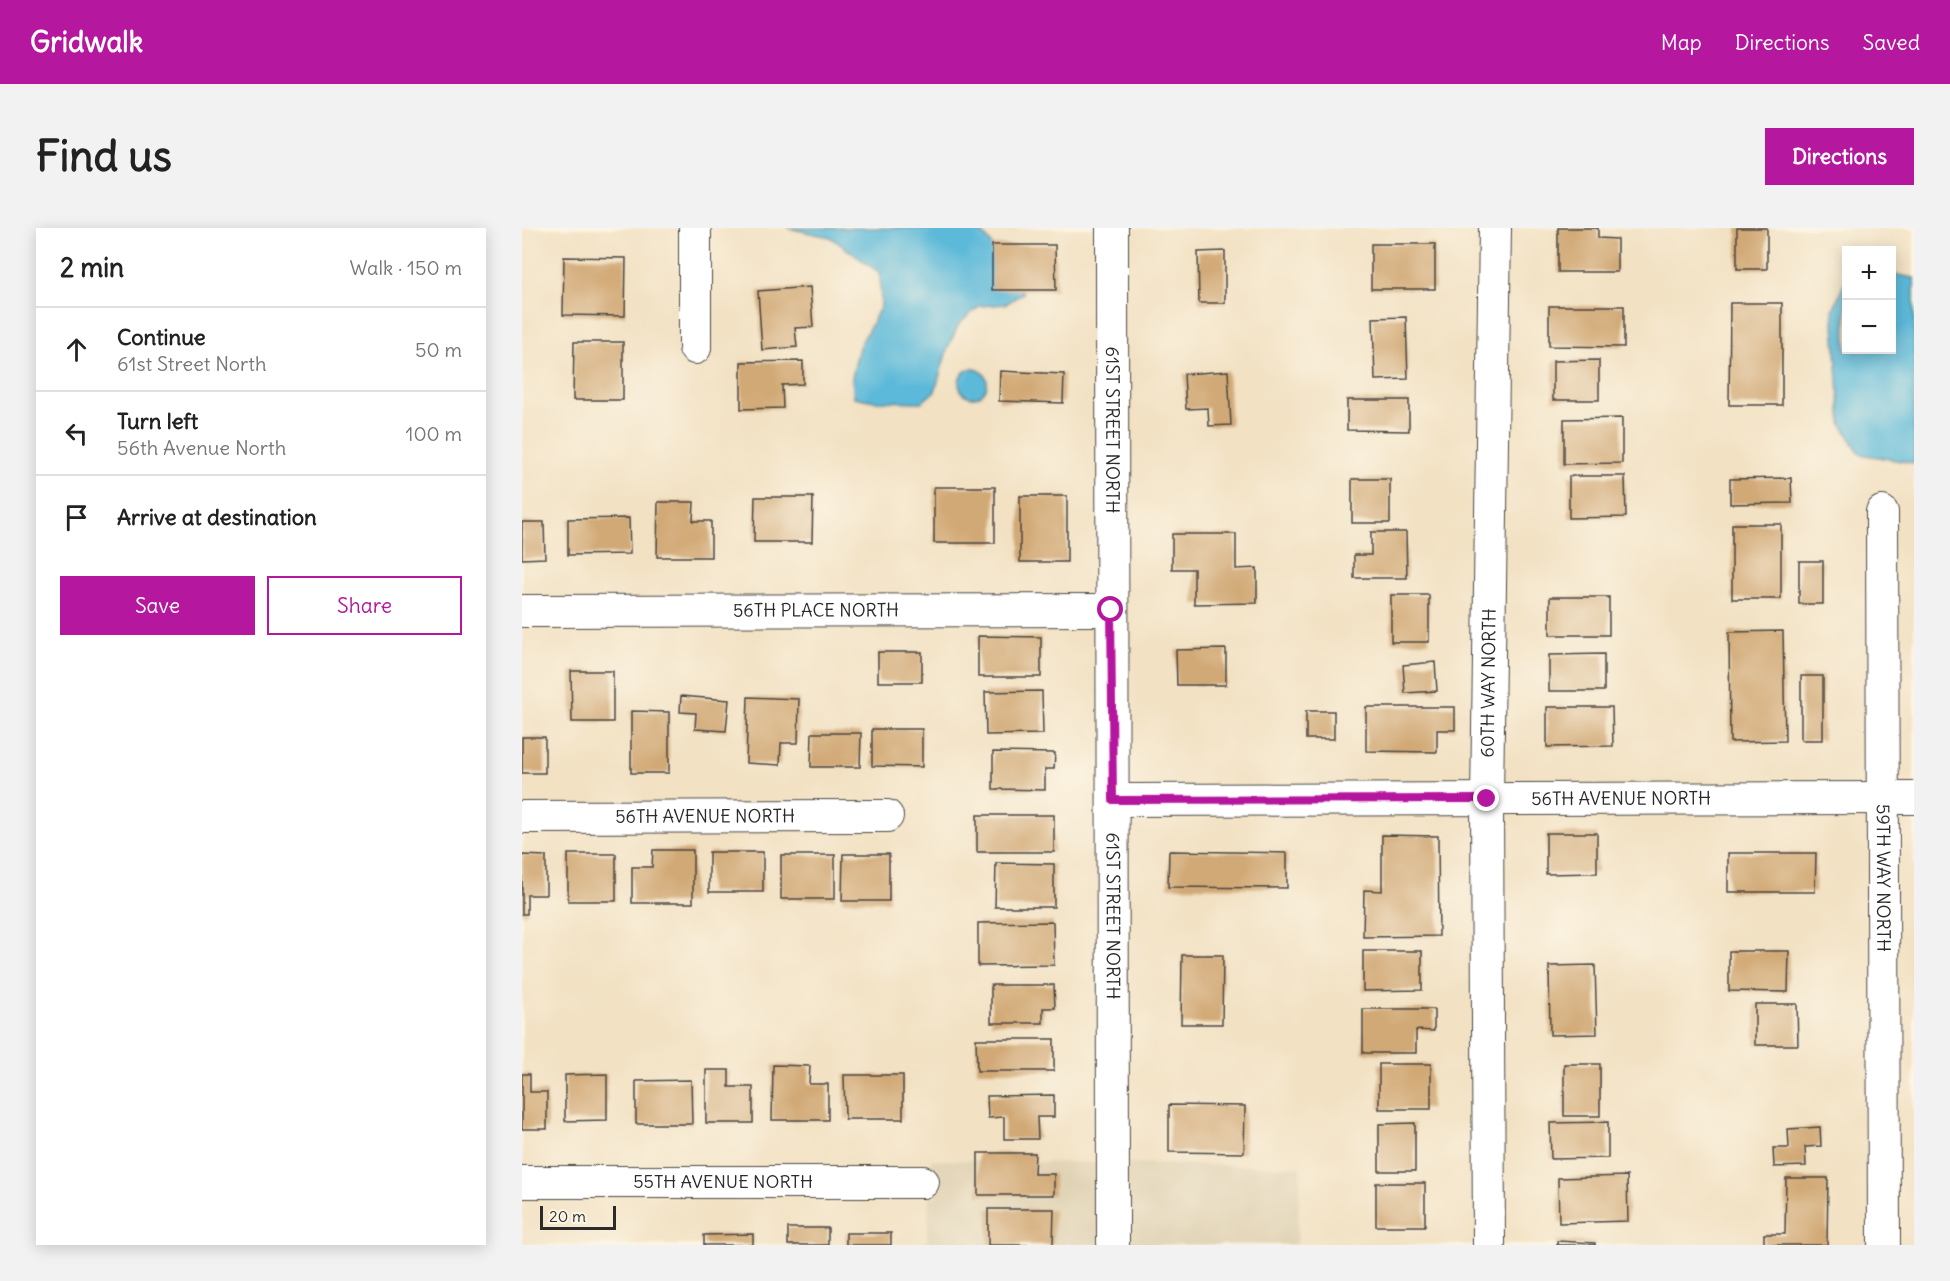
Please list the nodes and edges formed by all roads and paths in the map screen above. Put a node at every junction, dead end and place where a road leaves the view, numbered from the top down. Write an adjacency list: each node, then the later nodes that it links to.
1 (695, 228): 4 (street)
2 (1112, 228): 7 (street, 61ST STREET NORTH)
3 (1495, 228): 10 (street, 60TH WAY NORTH)
4 (695, 348)
5 (1882, 512): 8 (street, 59TH WAY NORTH)
6 (522, 610): 7 (street, 56TH PLACE NORTH)
7 (1111, 610): 11 (street, 61ST STREET NORTH)
8 (1882, 798): 9 (street, 56TH AVENUE NORTH); 10 (street, 56TH AVENUE NORTH); 18 (street, 59TH WAY NORTH)
9 (1914, 798)
10 (1487, 799): 11 (street, 56TH AVENUE NORTH); 17 (street, 60TH WAY NORTH)
11 (1113, 800): 16 (street, 61ST STREET NORTH)
12 (887, 816): 13 (street, 56TH AVENUE NORTH)
13 (522, 817)
14 (522, 1182): 15 (street, 55TH AVENUE NORTH)
15 (923, 1182)
16 (1113, 1245)
17 (1489, 1245)
18 (1884, 1245)

